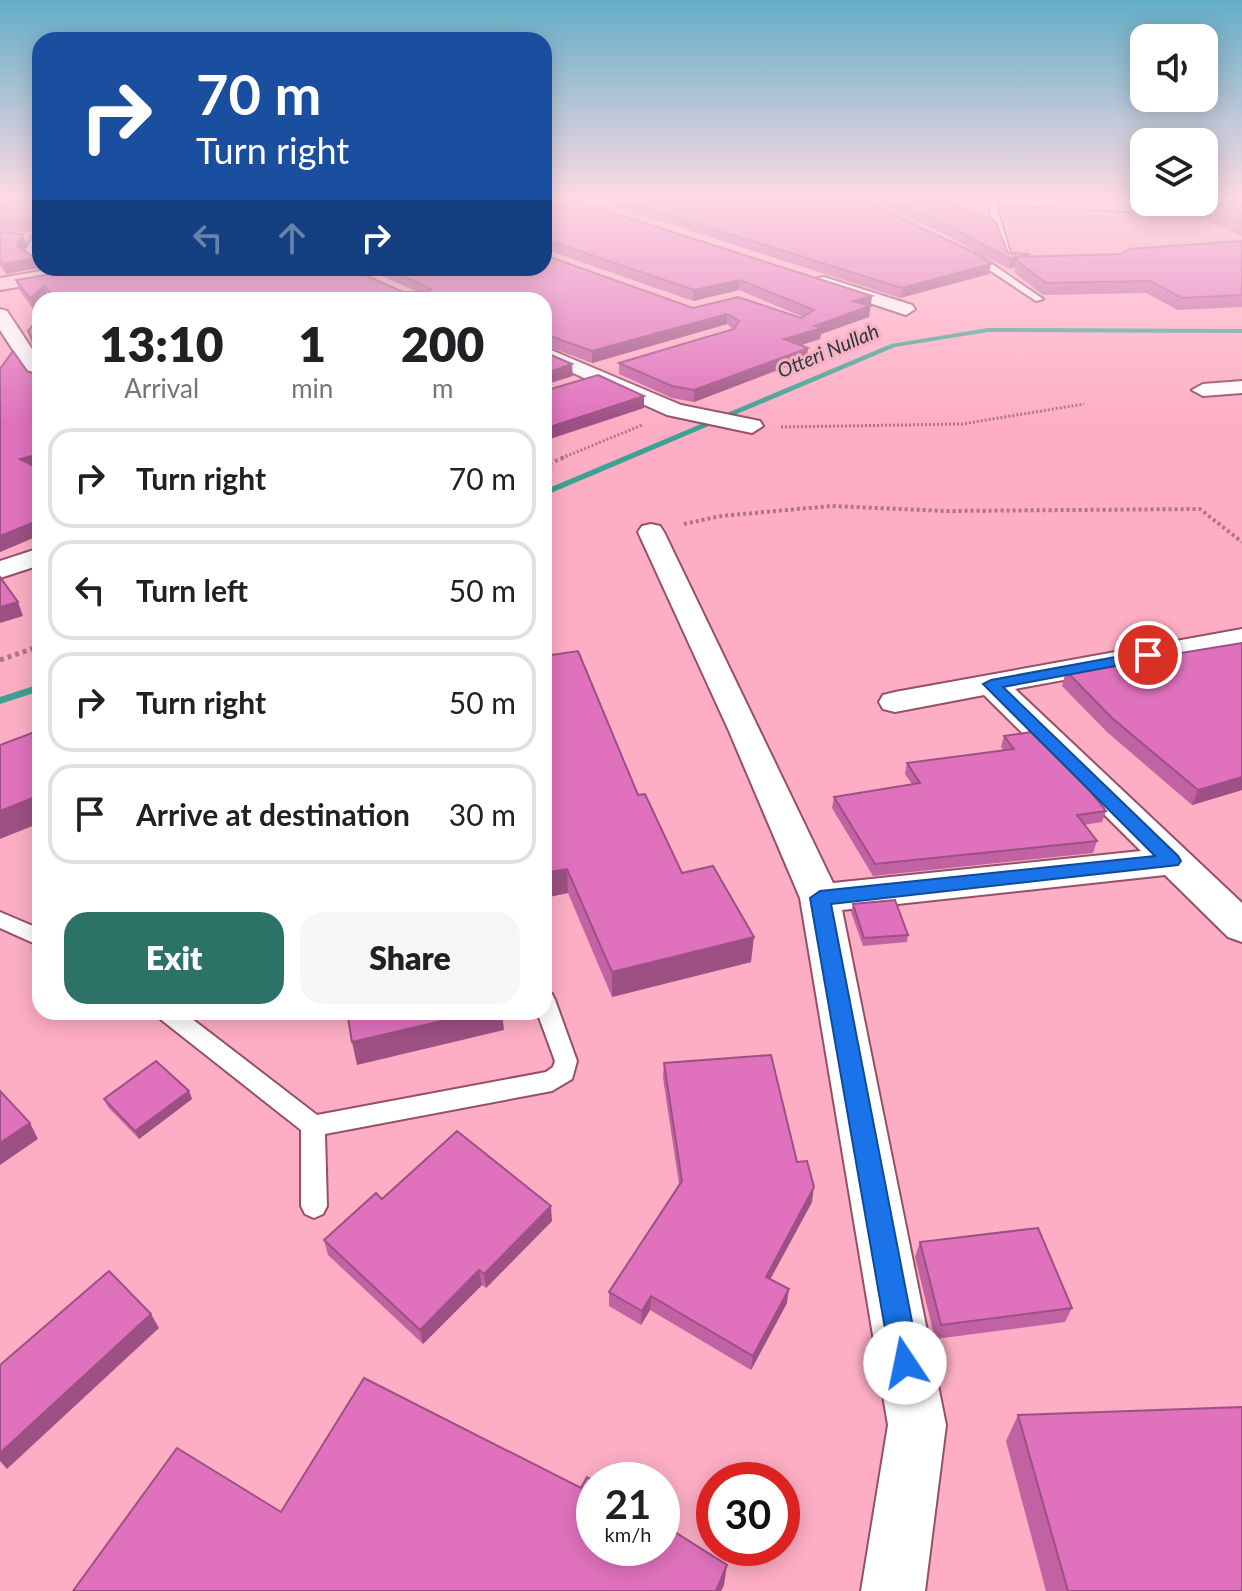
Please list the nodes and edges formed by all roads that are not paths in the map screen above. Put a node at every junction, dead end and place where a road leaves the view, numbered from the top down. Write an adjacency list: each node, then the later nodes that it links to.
1 (1006, 273): 5 (lane)
2 (802, 275): 6 (street)
3 (48, 276): 4 (main road)
4 (0, 284)
5 (1039, 299)
6 (906, 309)
7 (0, 315): 10 (street)
8 (552, 356): 11 (street)
9 (621, 364): 11 (street)
10 (32, 365)
11 (595, 375): 12 (street); 15 (street)
12 (572, 386)
13 (1242, 387): 14 (street)
14 (1203, 390)
15 (752, 426)
16 (651, 532): 23 (street)
17 (32, 559): 18 (street)
18 (0, 570)
19 (1242, 638): 20 (street)
20 (991, 684): 21 (street); 22 (street)
21 (895, 702)
22 (1171, 861): 23 (street); 25 (street)
23 (820, 898): 31 (street)
24 (0, 919): 26 (lane)
25 (1242, 927)
26 (32, 934)
27 (177, 1020): 29 (lane)
28 (551, 1020): 29 (lane)
29 (313, 1126): 30 (lane)
30 (314, 1206)
31 (893, 1591)

